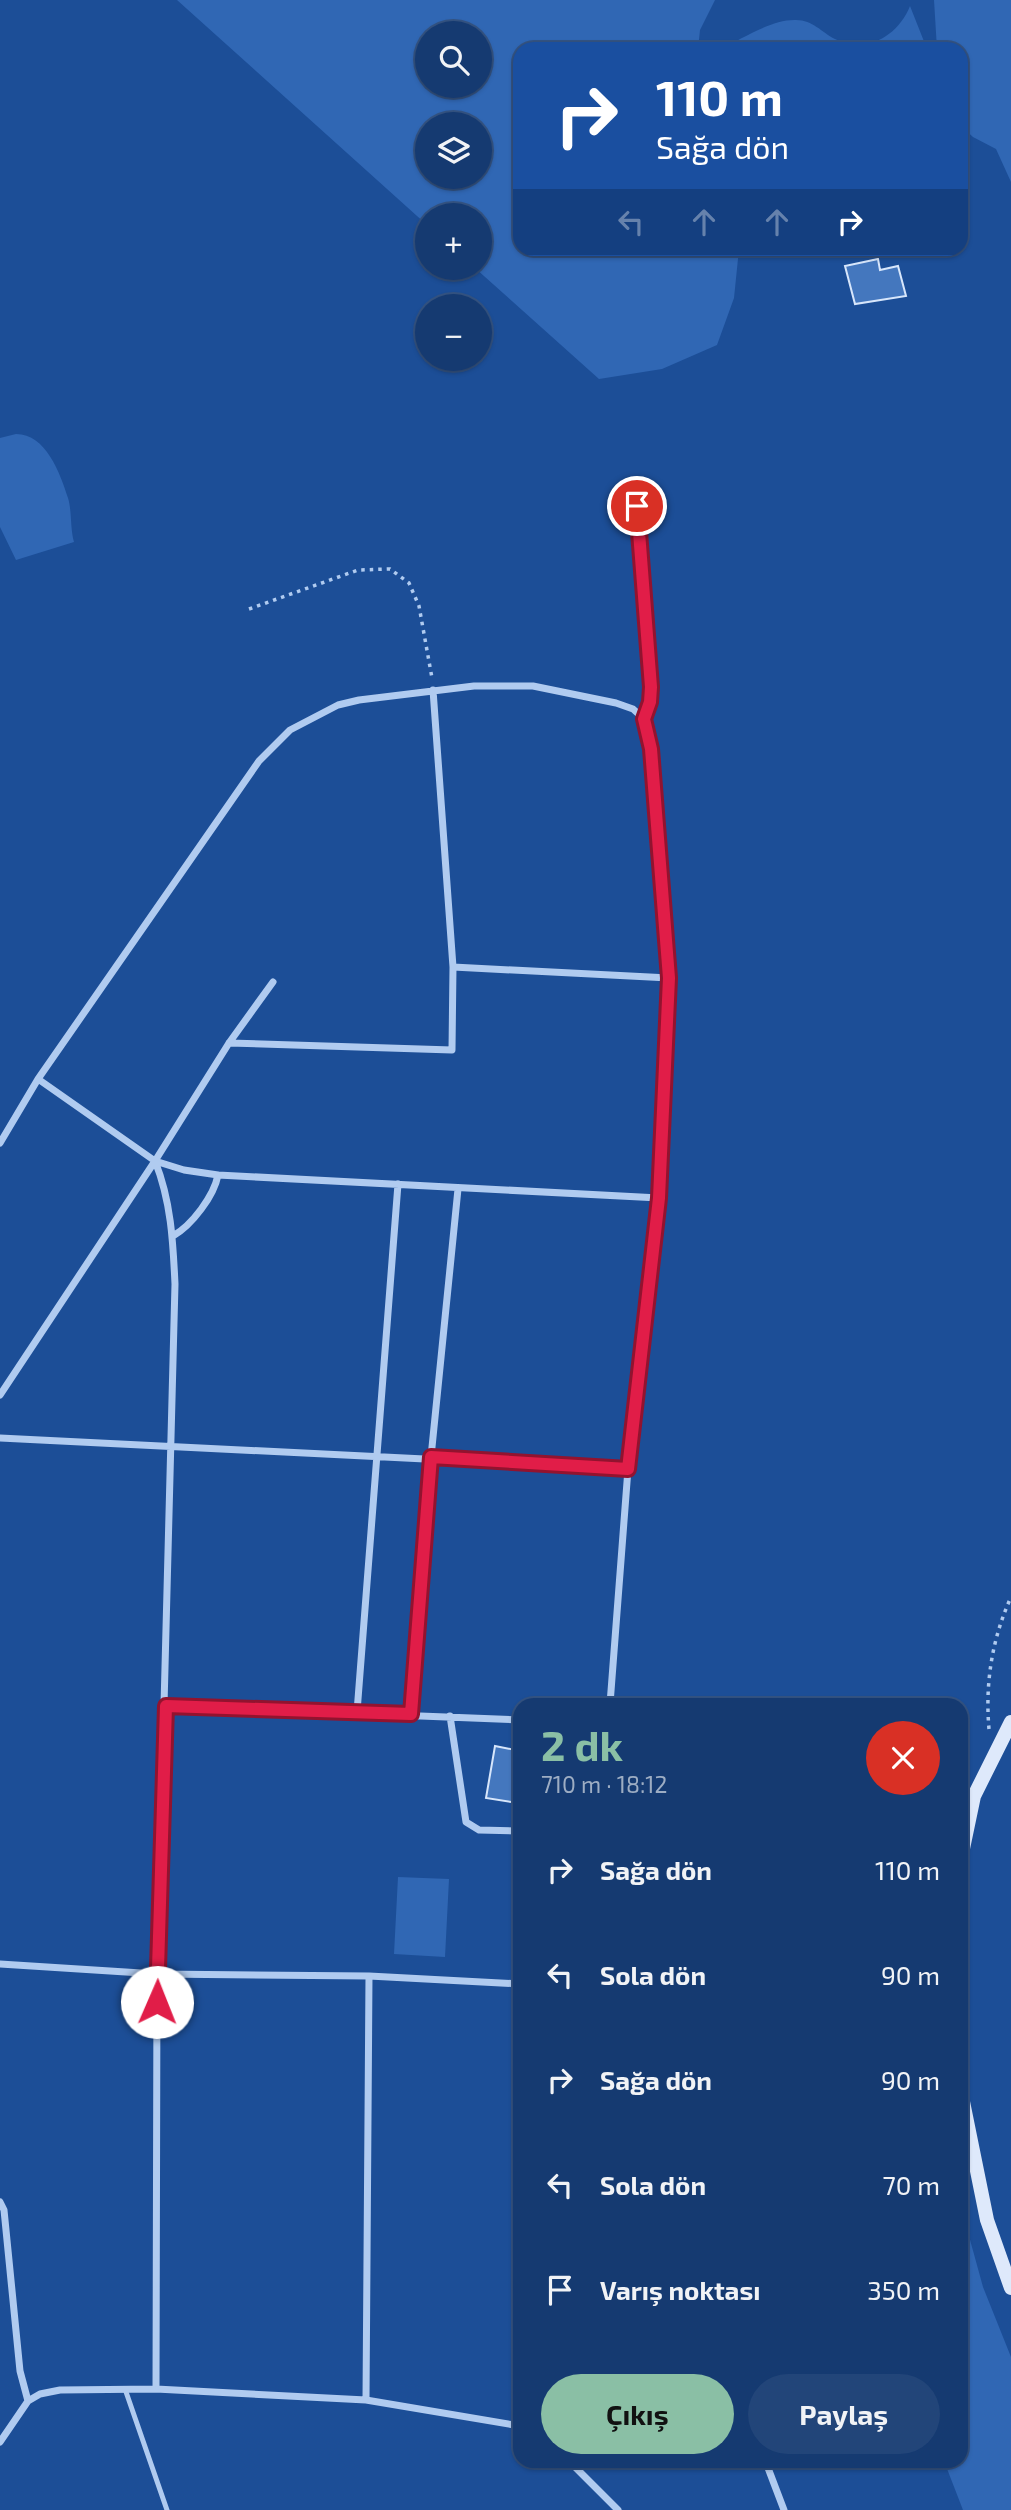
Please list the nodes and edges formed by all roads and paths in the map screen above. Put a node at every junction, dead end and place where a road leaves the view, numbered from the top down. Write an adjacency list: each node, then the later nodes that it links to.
1 (635, 480): 4 (street)
2 (249, 609): 3 (path)
3 (433, 690): 4 (street); 5 (street); 9 (street)
4 (644, 719): 6 (street)
5 (453, 967): 6 (street); 8 (street)
6 (669, 978): 15 (street)
7 (274, 982): 8 (street)
8 (229, 1043): 11 (street)
9 (38, 1079): 10 (street); 11 (street)
10 (0, 1143)
11 (155, 1161): 12 (street); 16 (street); 17 (street)
12 (218, 1175): 13 (street); 16 (street)
13 (398, 1184): 14 (street); 20 (street)
14 (458, 1189): 15 (street); 21 (street)
15 (659, 1198): 22 (street)
16 (173, 1236): 19 (street)
17 (0, 1395)
18 (0, 1438): 19 (street)
19 (170, 1446): 20 (street); 25 (street)
20 (375, 1455): 21 (street); 26 (street)
21 (431, 1457): 22 (street); 27 (street)
22 (628, 1469): 24 (street)
23 (1011, 1597): 31 (path)
24 (610, 1698)
25 (166, 1706): 26 (street); 35 (street)
26 (357, 1712): 27 (street)
27 (411, 1714): 28 (street)
28 (450, 1716): 29 (street); 33 (street)
29 (513, 1720)
30 (1011, 1723): 31 (street)
31 (991, 1763): 32 (street)
32 (968, 1825)
33 (513, 1831)
34 (0, 1964): 35 (street)
35 (157, 1974): 36 (street); 42 (street)
36 (369, 1976): 37 (street); 44 (street)
37 (513, 1984)
38 (968, 2126): 40 (street)
39 (0, 2202): 43 (street)
40 (1011, 2288)
41 (125, 2389): 42 (street); 43 (street); 49 (lane)
42 (156, 2389): 44 (street)
43 (28, 2400): 46 (street)
44 (366, 2400): 45 (street)
45 (513, 2425)
46 (0, 2442)
47 (576, 2468): 50 (street)
48 (768, 2468): 51 (street)
49 (167, 2510)
50 (618, 2510)
51 (784, 2510)

